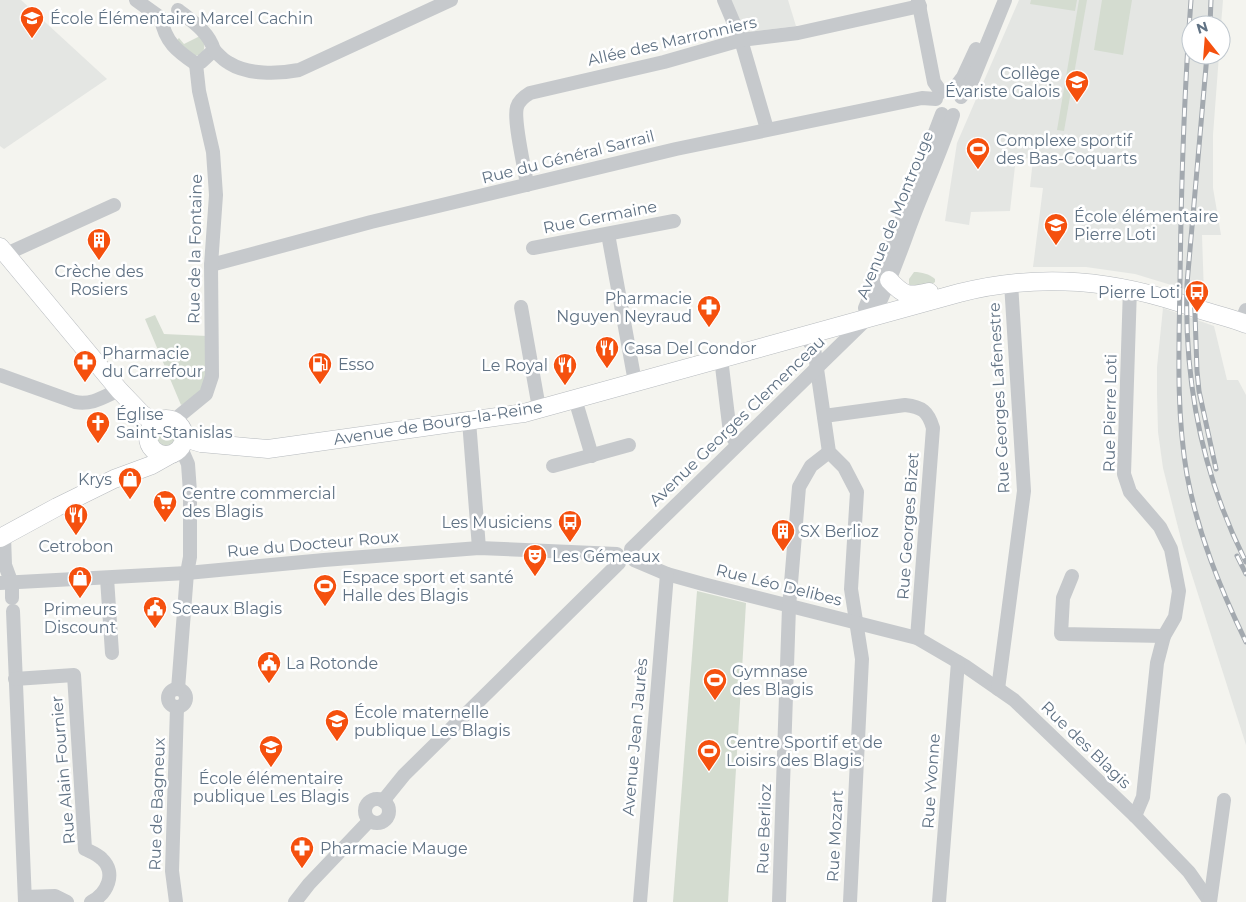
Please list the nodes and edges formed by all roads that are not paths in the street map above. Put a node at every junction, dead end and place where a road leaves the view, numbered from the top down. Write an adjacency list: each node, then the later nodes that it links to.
1 (136, 0): 8 (street)
2 (451, 0): 10 (street)
3 (724, 0): 9 (street)
4 (997, 0): 12 (street)
5 (1005, 0): 12 (street)
6 (919, 3): 9 (street, Allée des Marronniers); 12 (street)
7 (177, 5): 8 (street); 10 (street)
8 (161, 18): 11 (street)
9 (741, 40): 14 (street); 15 (street, Allée des Marronniers)
10 (214, 50): 11 (street)
11 (196, 64): 21 (street, Rue de la Fontaine)
12 (948, 94): 13 (street); 13 (street); 14 (street, Rue du Général Sarrail)
13 (948, 114): 22 (street, Avenue de Montrouge); 27 (street, Avenue de Montrouge)
14 (767, 129): 15 (street, Rue du Général Sarrail)
15 (527, 185): 21 (street, Rue du Général Sarrail)
16 (114, 205): 20 (street)
17 (674, 221): 18 (street, Rue Germaine)
18 (608, 234): 19 (street, Rue Germaine); 33 (street)
19 (533, 248)
20 (3, 251): 34 (main road)
21 (211, 265): 38 (street, Rue de la Fontaine)
22 (889, 280): 25 (main road); 27 (street, Avenue de Montrouge)
23 (1011, 283): 24 (main road); 25 (main road); 65 (street, Rue Georges Lafenestre)
24 (1130, 288): 28 (main road); 60 (street, Rue Pierre Loti)
25 (959, 293): 27 (main road, Avenue de Bourg-la-Reine)
26 (521, 307): 36 (street)
27 (868, 318): 29 (main road, Avenue de Bourg-la-Reine); 31 (street, Avenue Georges Clemenceau)
28 (1244, 319)
29 (804, 335): 30 (main road, Avenue de Bourg-la-Reine); 31 (street)
30 (720, 358): 33 (main road, Avenue de Bourg-la-Reine); 41 (street)
31 (816, 366): 37 (street); 41 (street, Avenue Georges Clemenceau)
32 (0, 375): 34 (street)
33 (635, 382): 35 (main road, Avenue de Bourg-la-Reine)
34 (119, 390): 40 (main road)
35 (575, 399): 36 (main road, Avenue de Bourg-la-Reine); 46 (street)
36 (539, 408): 39 (main road, Avenue de Bourg-la-Reine)
37 (824, 416): 45 (street); 61 (street, Rue Georges Bizet)
38 (174, 421): 40 (main road); 44 (main road)
39 (469, 421): 44 (main road, Avenue de Bourg-la-Reine); 50 (street)
40 (155, 423): 43 (main road)
41 (737, 444): 51 (street, Avenue Georges Clemenceau)
42 (629, 445): 46 (street)
43 (151, 446): 44 (main road); 48 (main road)
44 (178, 447): 48 (main road); 53 (street, Rue de Bagneux)
45 (829, 452): 58 (street, Rue Berlioz); 59 (street, Rue Mozart)
46 (592, 456): 47 (street)
47 (553, 466)
48 (114, 479): 49 (main road)
49 (2, 537): 57 (street)
50 (479, 548): 52 (street, Rue du Docteur Roux); 53 (street, Rue du Docteur Roux)
51 (632, 555): 52 (street); 54 (street, Rue Léo Delibes)
52 (618, 559): 72 (street)
53 (187, 573): 56 (street, Rue du Docteur Roux); 71 (street, Rue de Bagneux)
54 (667, 574): 58 (street, Rue Léo Delibes); 73 (street, Avenue Jean Jaurès)
55 (1072, 576): 60 (street)
56 (106, 578): 57 (street, Rue du Docteur Roux); 62 (street)
57 (6, 584): 64 (street)
58 (789, 607): 59 (street, Rue Léo Delibes); 74 (street, Rue Berlioz)
59 (857, 622): 61 (street, Rue Léo Delibes); 75 (street, Rue Mozart)
60 (1164, 636): 67 (street, Rue Pierre Loti)
61 (917, 638): 63 (street, Rue des Blagis)
62 (112, 653)
63 (958, 662): 65 (street, Rue des Blagis); 76 (street, Rue Yvonne)
64 (15, 678): 68 (street); 70 (street, Rue Alain Fournier)
65 (998, 689): 67 (street, Rue des Blagis)
66 (1224, 800): 77 (street)
67 (1134, 816): 77 (street, Rue des Blagis)
68 (25, 899): 69 (street)
69 (67, 902)
70 (91, 902)
71 (176, 902)
72 (295, 902)
73 (640, 902)
74 (779, 902)
75 (850, 902)
76 (939, 902)
77 (1210, 902)

